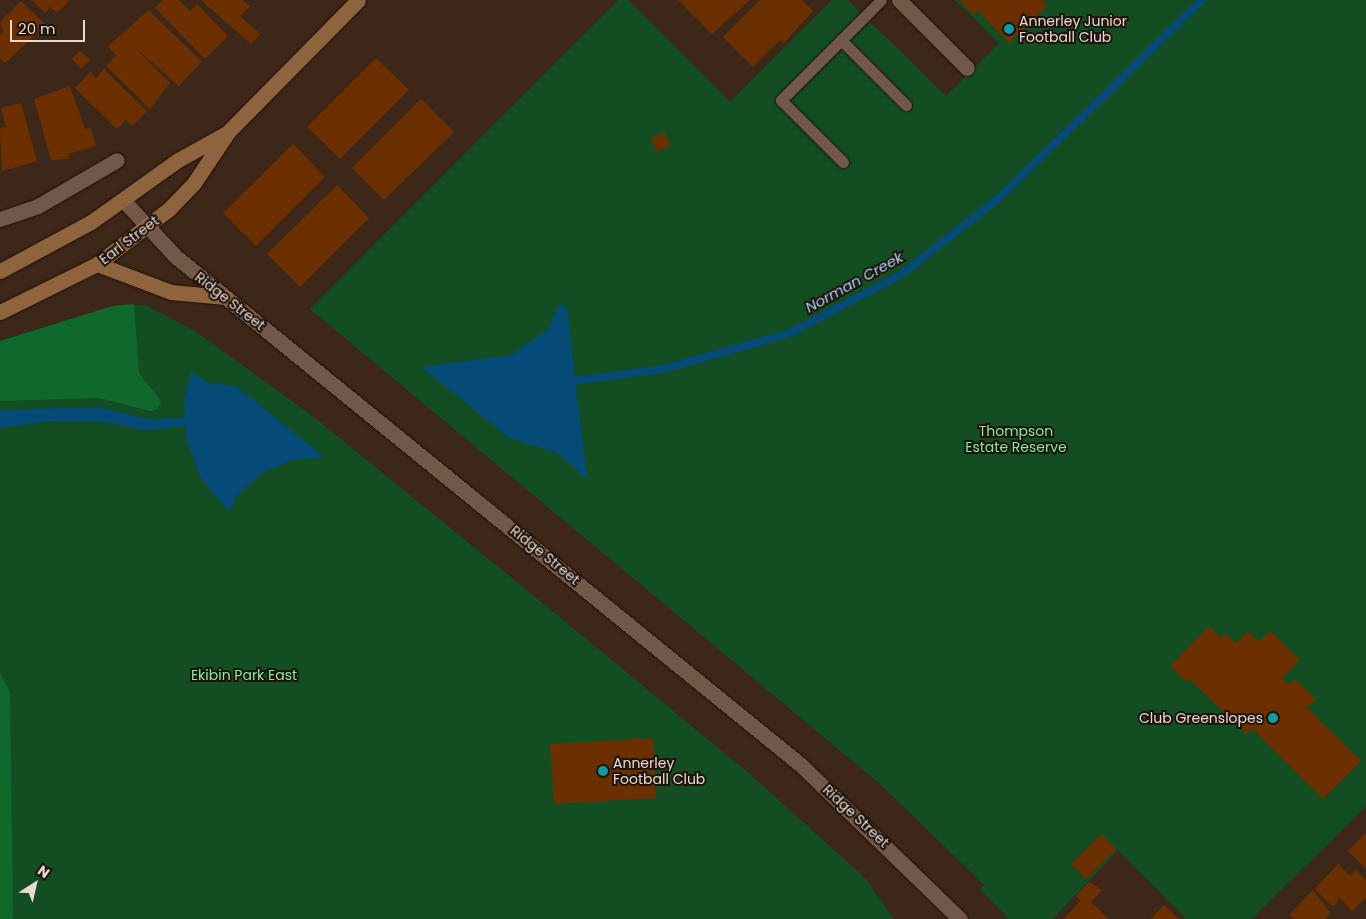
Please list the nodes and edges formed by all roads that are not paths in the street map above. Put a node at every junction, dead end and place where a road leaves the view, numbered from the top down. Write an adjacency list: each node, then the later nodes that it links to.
1 (358, 0): 7 (main road, Earl Street)
2 (881, 0): 4 (lane)
3 (899, 0): 5 (street)
4 (841, 40): 6 (lane); 9 (lane)
5 (967, 68)
6 (906, 105)
7 (228, 132): 10 (main road, Earl Street); 12 (main road, Earl Street)
8 (117, 160): 11 (street)
9 (843, 162)
10 (124, 200): 12 (street, Ridge Street); 14 (main road, Earl Street)
11 (0, 219)
12 (147, 228): 13 (main road, Earl Street); 15 (street, Ridge Street)
13 (97, 264): 15 (main road); 16 (main road, Earl Street)
14 (0, 271)
15 (225, 297): 17 (street, Ridge Street)
16 (0, 312)
17 (960, 919)

